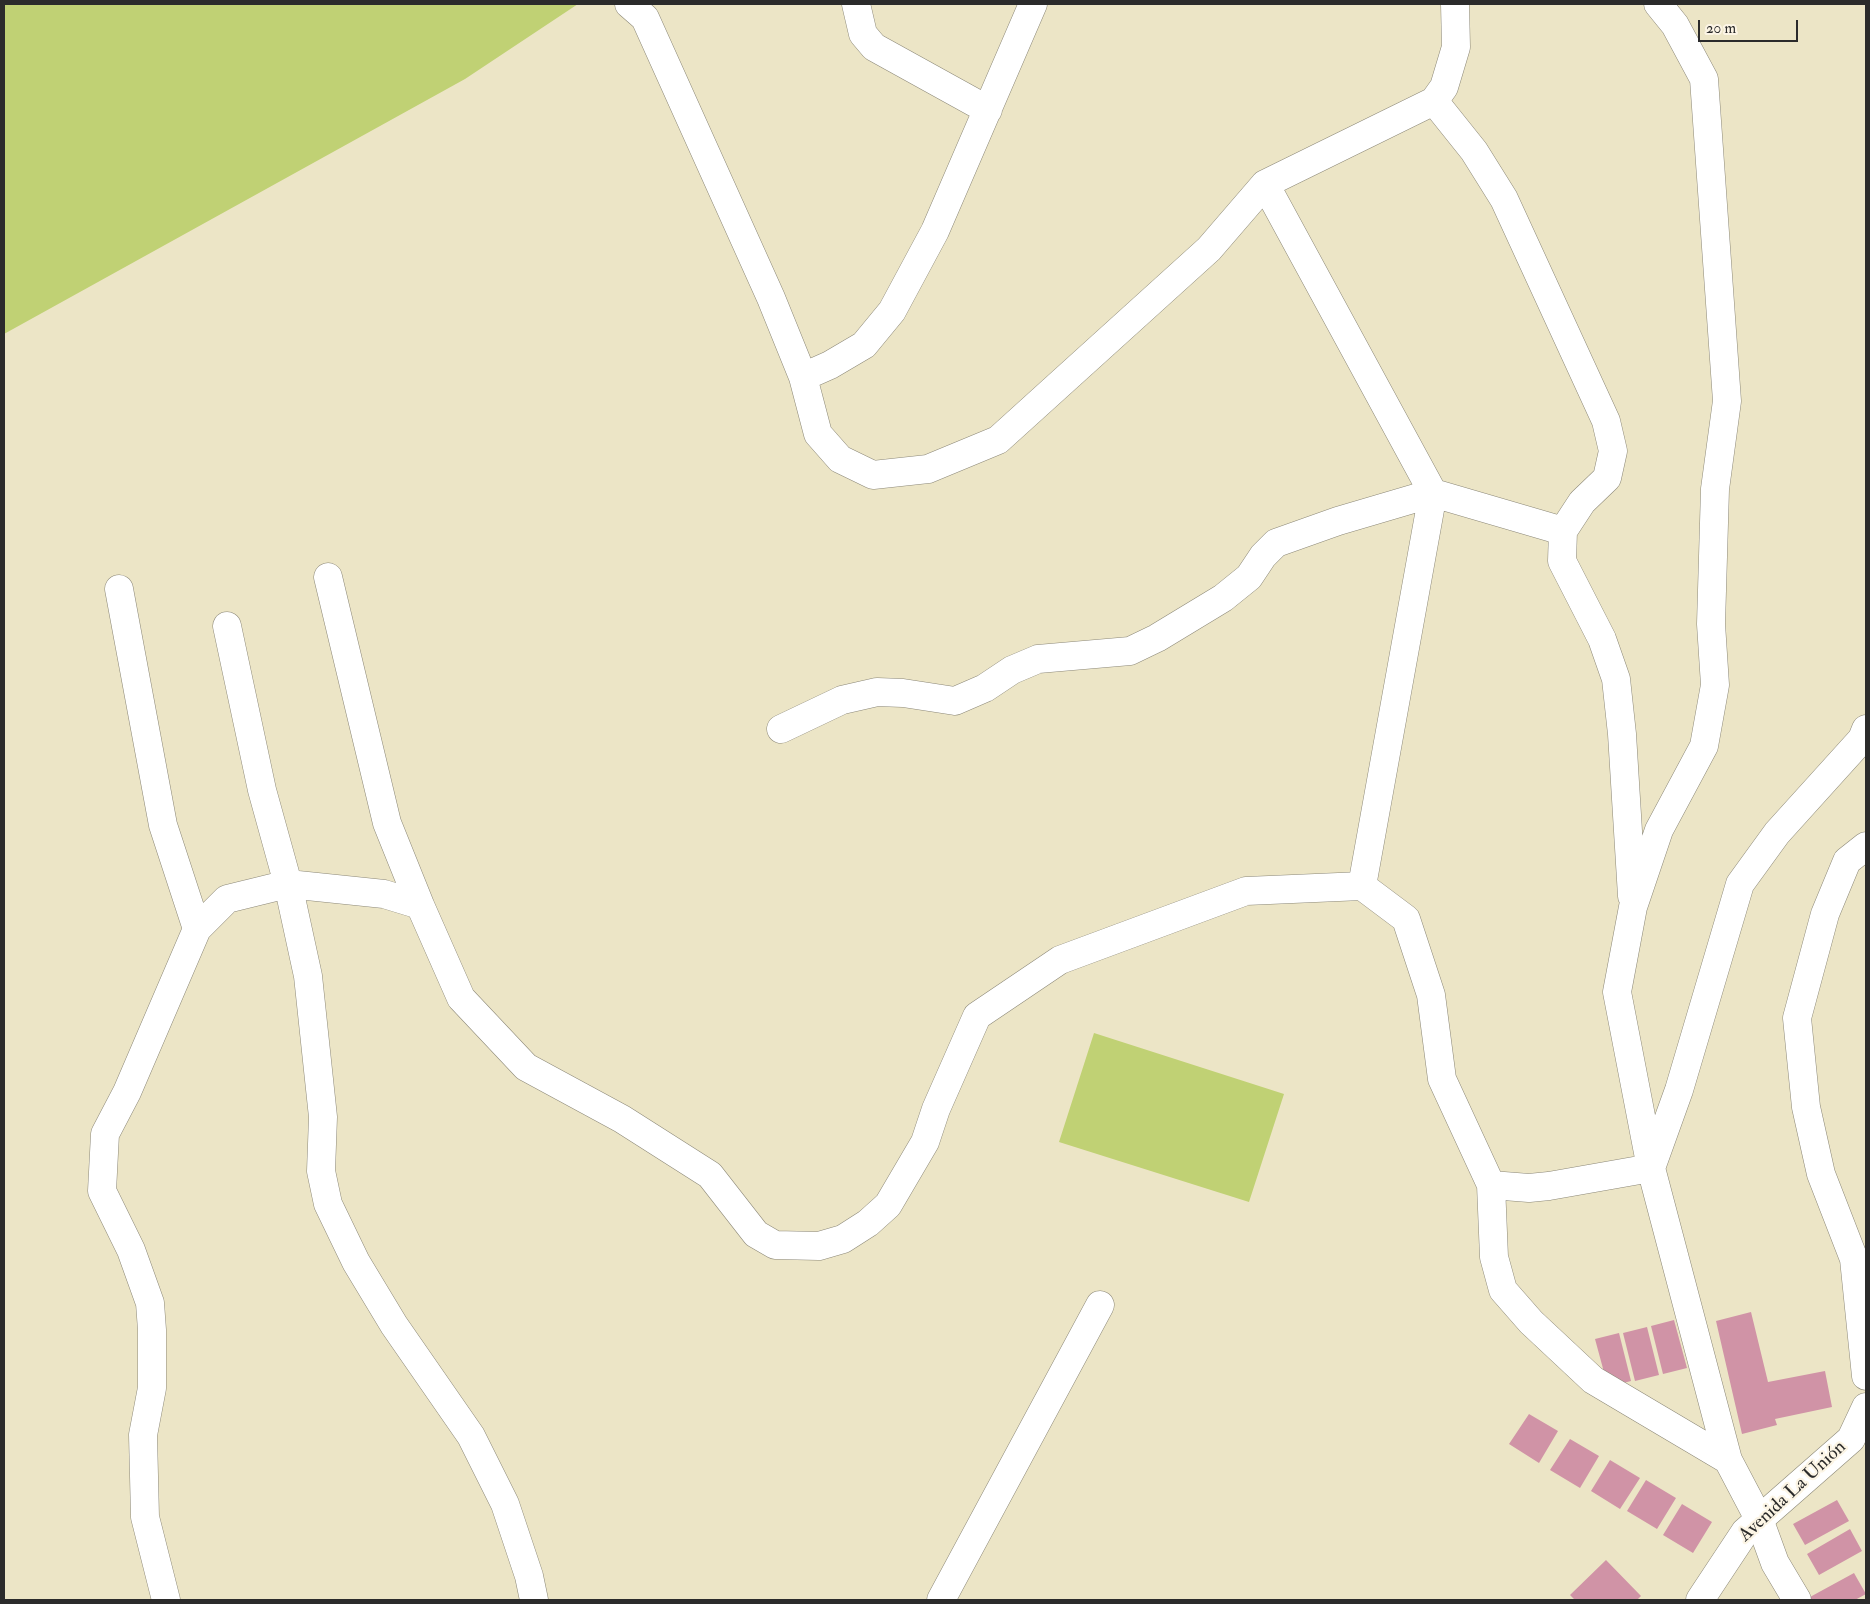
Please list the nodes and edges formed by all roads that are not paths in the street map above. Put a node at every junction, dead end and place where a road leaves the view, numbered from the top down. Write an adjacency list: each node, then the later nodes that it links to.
1 (629, 4): 9 (street)
2 (856, 4): 7 (street)
3 (1033, 4): 7 (street)
4 (1455, 4): 6 (street)
5 (1658, 4): 21 (street)
6 (1434, 101): 8 (street); 11 (street)
7 (988, 110): 9 (street)
8 (1265, 184): 9 (street); 10 (street)
9 (804, 377)
10 (1433, 493): 11 (street); 16 (street); 19 (street)
11 (1562, 531): 21 (street)
12 (328, 577): 20 (street)
13 (119, 589): 22 (street)
14 (227, 626): 18 (street)
15 (1866, 729): 23 (street)
16 (780, 730)
17 (1866, 846): 26 (street)
18 (288, 884): 20 (street); 22 (street); 31 (street)
19 (1362, 886): 20 (street); 24 (street)
20 (420, 905)
21 (1633, 908): 23 (street)
22 (197, 929): 30 (street)
23 (1651, 1168): 24 (street); 28 (street)
24 (1491, 1185): 28 (street)
25 (1100, 1305): 32 (street)
26 (1866, 1376)
27 (1866, 1407): 29 (street, Avenida La Unión)
28 (1728, 1460): 29 (street)
29 (1759, 1519): 33 (street, Avenida La Unión); 34 (street)
30 (166, 1600)
31 (534, 1600)
32 (941, 1600)
33 (1700, 1600)
34 (1797, 1600)

